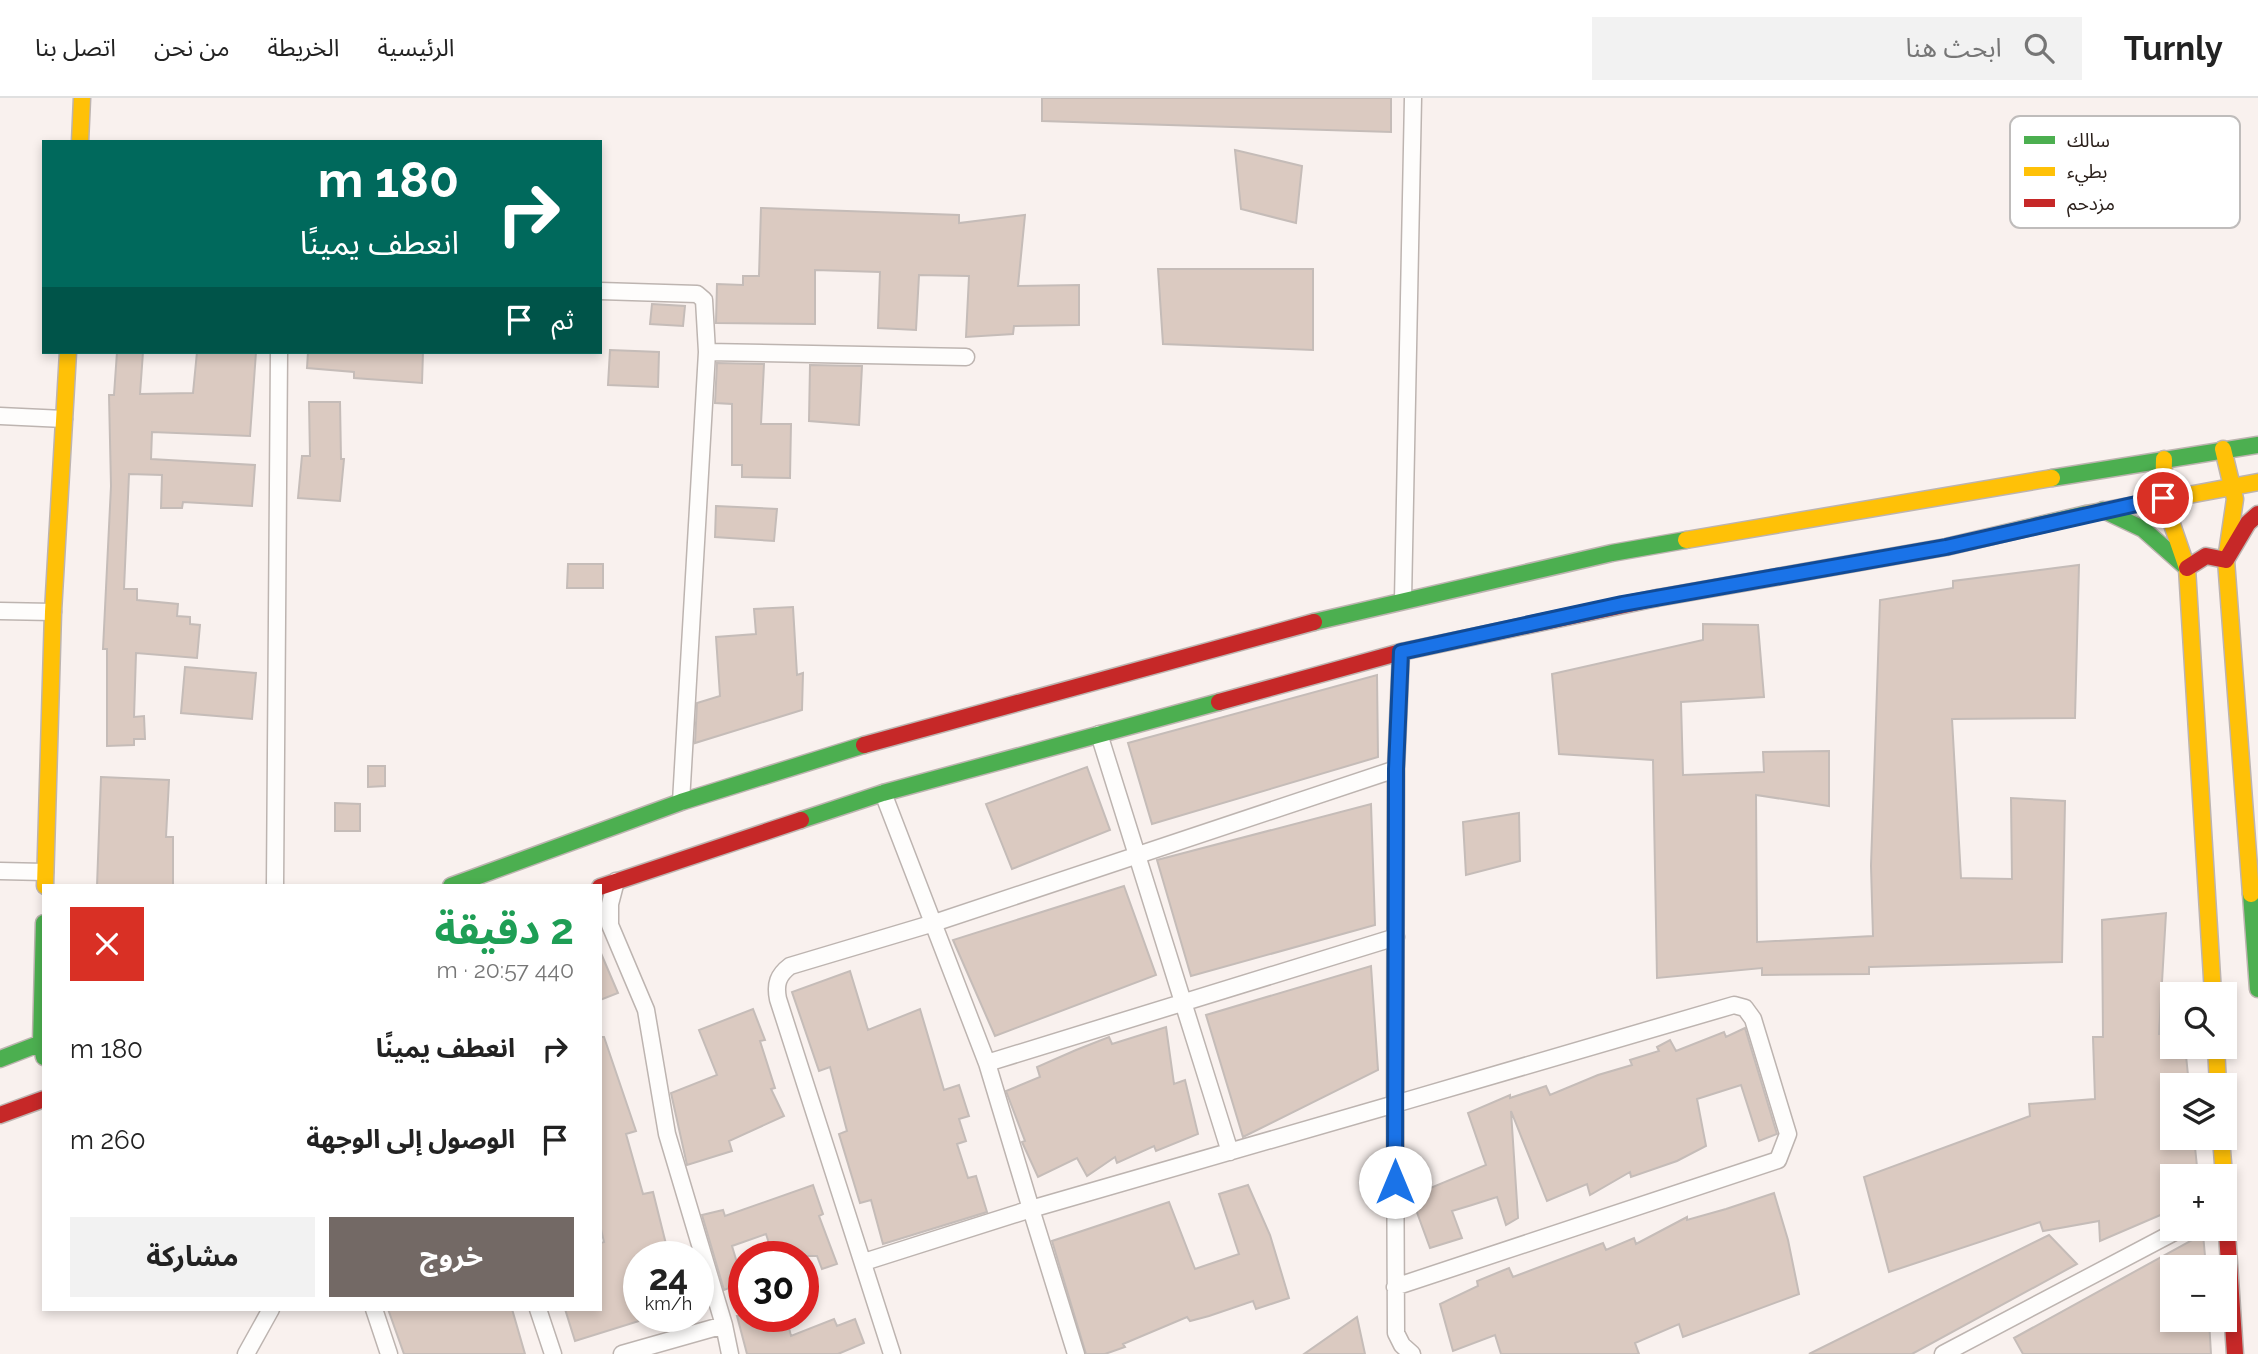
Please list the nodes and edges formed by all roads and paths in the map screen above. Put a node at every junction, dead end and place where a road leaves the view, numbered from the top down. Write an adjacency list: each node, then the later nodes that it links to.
1 (82, 98): 3 (main road)
2 (1413, 98): 21 (street)
3 (80, 140)
4 (602, 291): 5 (street)
5 (707, 352): 8 (street); 28 (street)
6 (68, 354): 10 (main road)
7 (279, 354): 32 (street)
8 (966, 357)
9 (0, 416): 10 (street)
10 (64, 419): 23 (main road)
11 (2258, 445): 12 (main road)
12 (2223, 449): 13 (main road); 15 (main road)
13 (2164, 458): 16 (main road); 21 (main road)
14 (2258, 482): 15 (main road)
15 (2233, 484): 16 (main road); 19 (main road)
16 (2163, 498): 17 (main road); 20 (main road)
17 (2102, 510): 20 (main road); 24 (main road)
18 (2258, 514): 19 (main road)
19 (2226, 560): 20 (main road); 38 (main road)
20 (2187, 568): 37 (main road)
21 (1403, 600): 28 (main road)
22 (0, 611): 23 (street)
23 (53, 612): 31 (main road)
24 (1401, 652): 25 (main road); 26 (street)
25 (1099, 734): 27 (main road); 29 (street)
26 (1396, 769): 29 (street); 36 (street)
27 (883, 793): 34 (main road); 35 (street)
28 (681, 802): 33 (main road)
29 (1137, 854): 35 (street); 39 (street)
30 (0, 872): 31 (street)
31 (45, 879)
32 (275, 884)
33 (456, 884)
34 (608, 884): 55 (street)
35 (934, 923): 42 (street); 50 (street)
36 (1396, 937): 39 (street); 44 (street)
37 (2212, 982)
38 (2258, 989)
39 (1184, 1002): 42 (street); 46 (street)
40 (42, 1047): 41 (main road)
41 (0, 1059)
42 (987, 1063): 47 (street)
43 (42, 1099): 45 (main road)
44 (1395, 1104): 46 (street); 51 (street); 51 (street)
45 (0, 1115)
46 (1230, 1152): 47 (street)
47 (1031, 1209): 50 (street); 62 (street)
48 (2160, 1240): 64 (street)
49 (2227, 1241): 65 (main road)
50 (864, 1262): 61 (street)
51 (1395, 1287): 63 (street)
52 (270, 1311): 56 (street)
53 (375, 1311): 57 (street)
54 (539, 1311): 58 (street)
55 (724, 1325): 59 (street); 60 (street)
56 (246, 1354)
57 (389, 1354)
58 (553, 1354)
59 (622, 1354)
60 (730, 1354)
61 (892, 1354)
62 (1076, 1354)
63 (1412, 1354)
64 (1943, 1354)
65 (2235, 1354)

